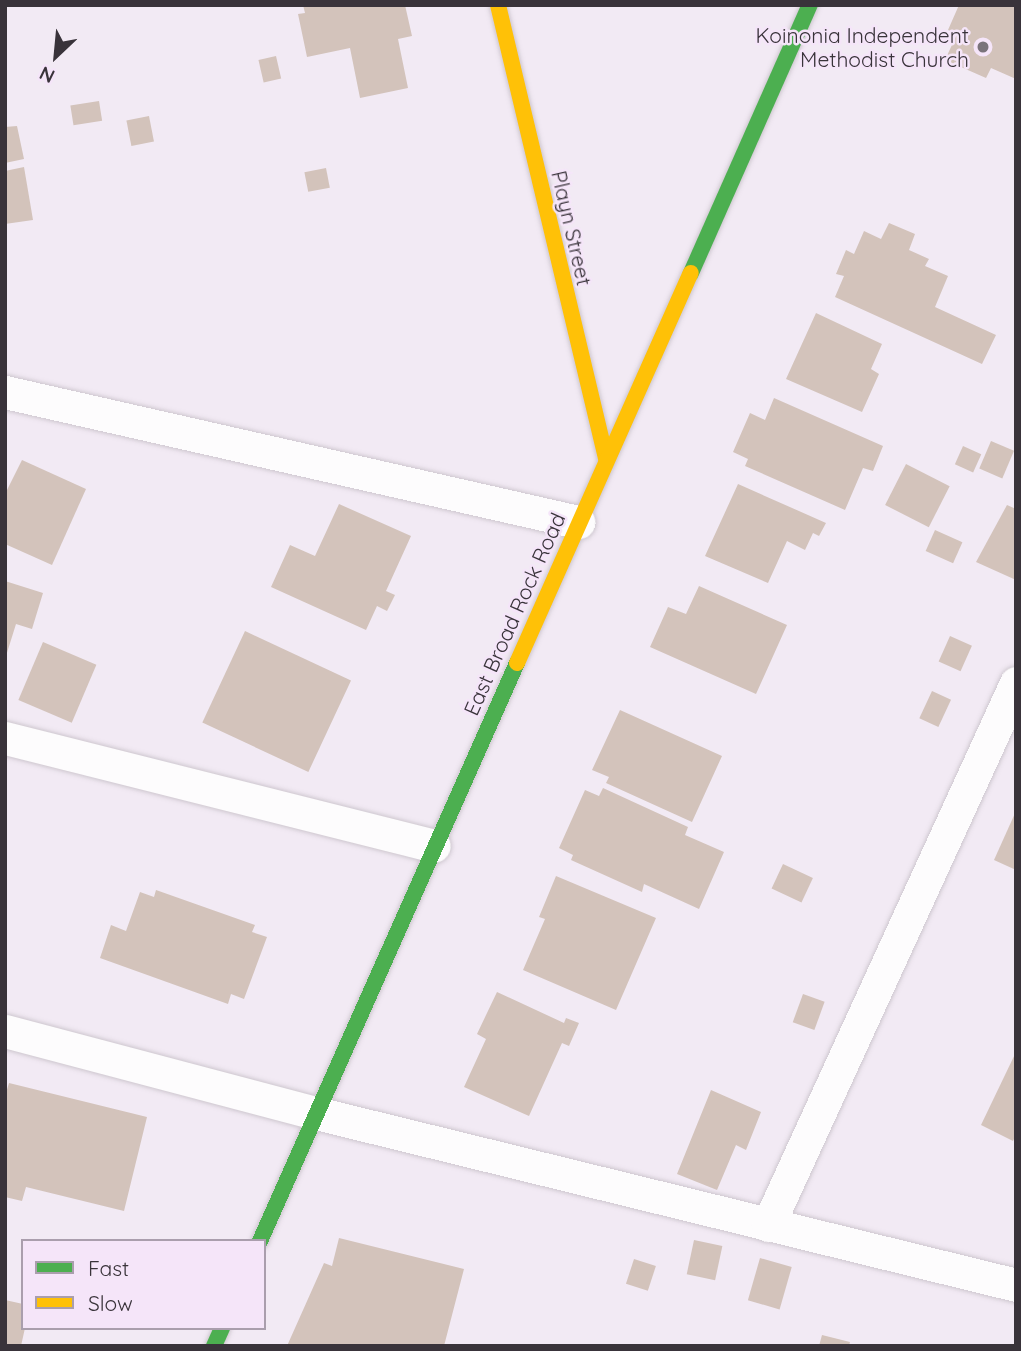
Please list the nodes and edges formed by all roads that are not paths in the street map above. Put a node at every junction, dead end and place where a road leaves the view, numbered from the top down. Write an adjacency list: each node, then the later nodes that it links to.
1 (498, 5): 4 (main road, Playn Street)
2 (810, 5): 4 (main road, East Broad Rock Road)
3 (5, 391): 5 (lane)
4 (606, 460): 5 (main road, East Broad Rock Road)
5 (578, 522): 8 (main road, East Broad Rock Road)
6 (1016, 683): 11 (lane)
7 (5, 738): 8 (lane)
8 (434, 846): 10 (main road, East Broad Rock Road)
9 (5, 1031): 10 (lane)
10 (316, 1113): 11 (lane); 12 (main road, East Broad Rock Road)
11 (768, 1225): 13 (lane)
12 (261, 1239)
13 (1016, 1285)
14 (221, 1330): 15 (main road)
15 (214, 1346)

